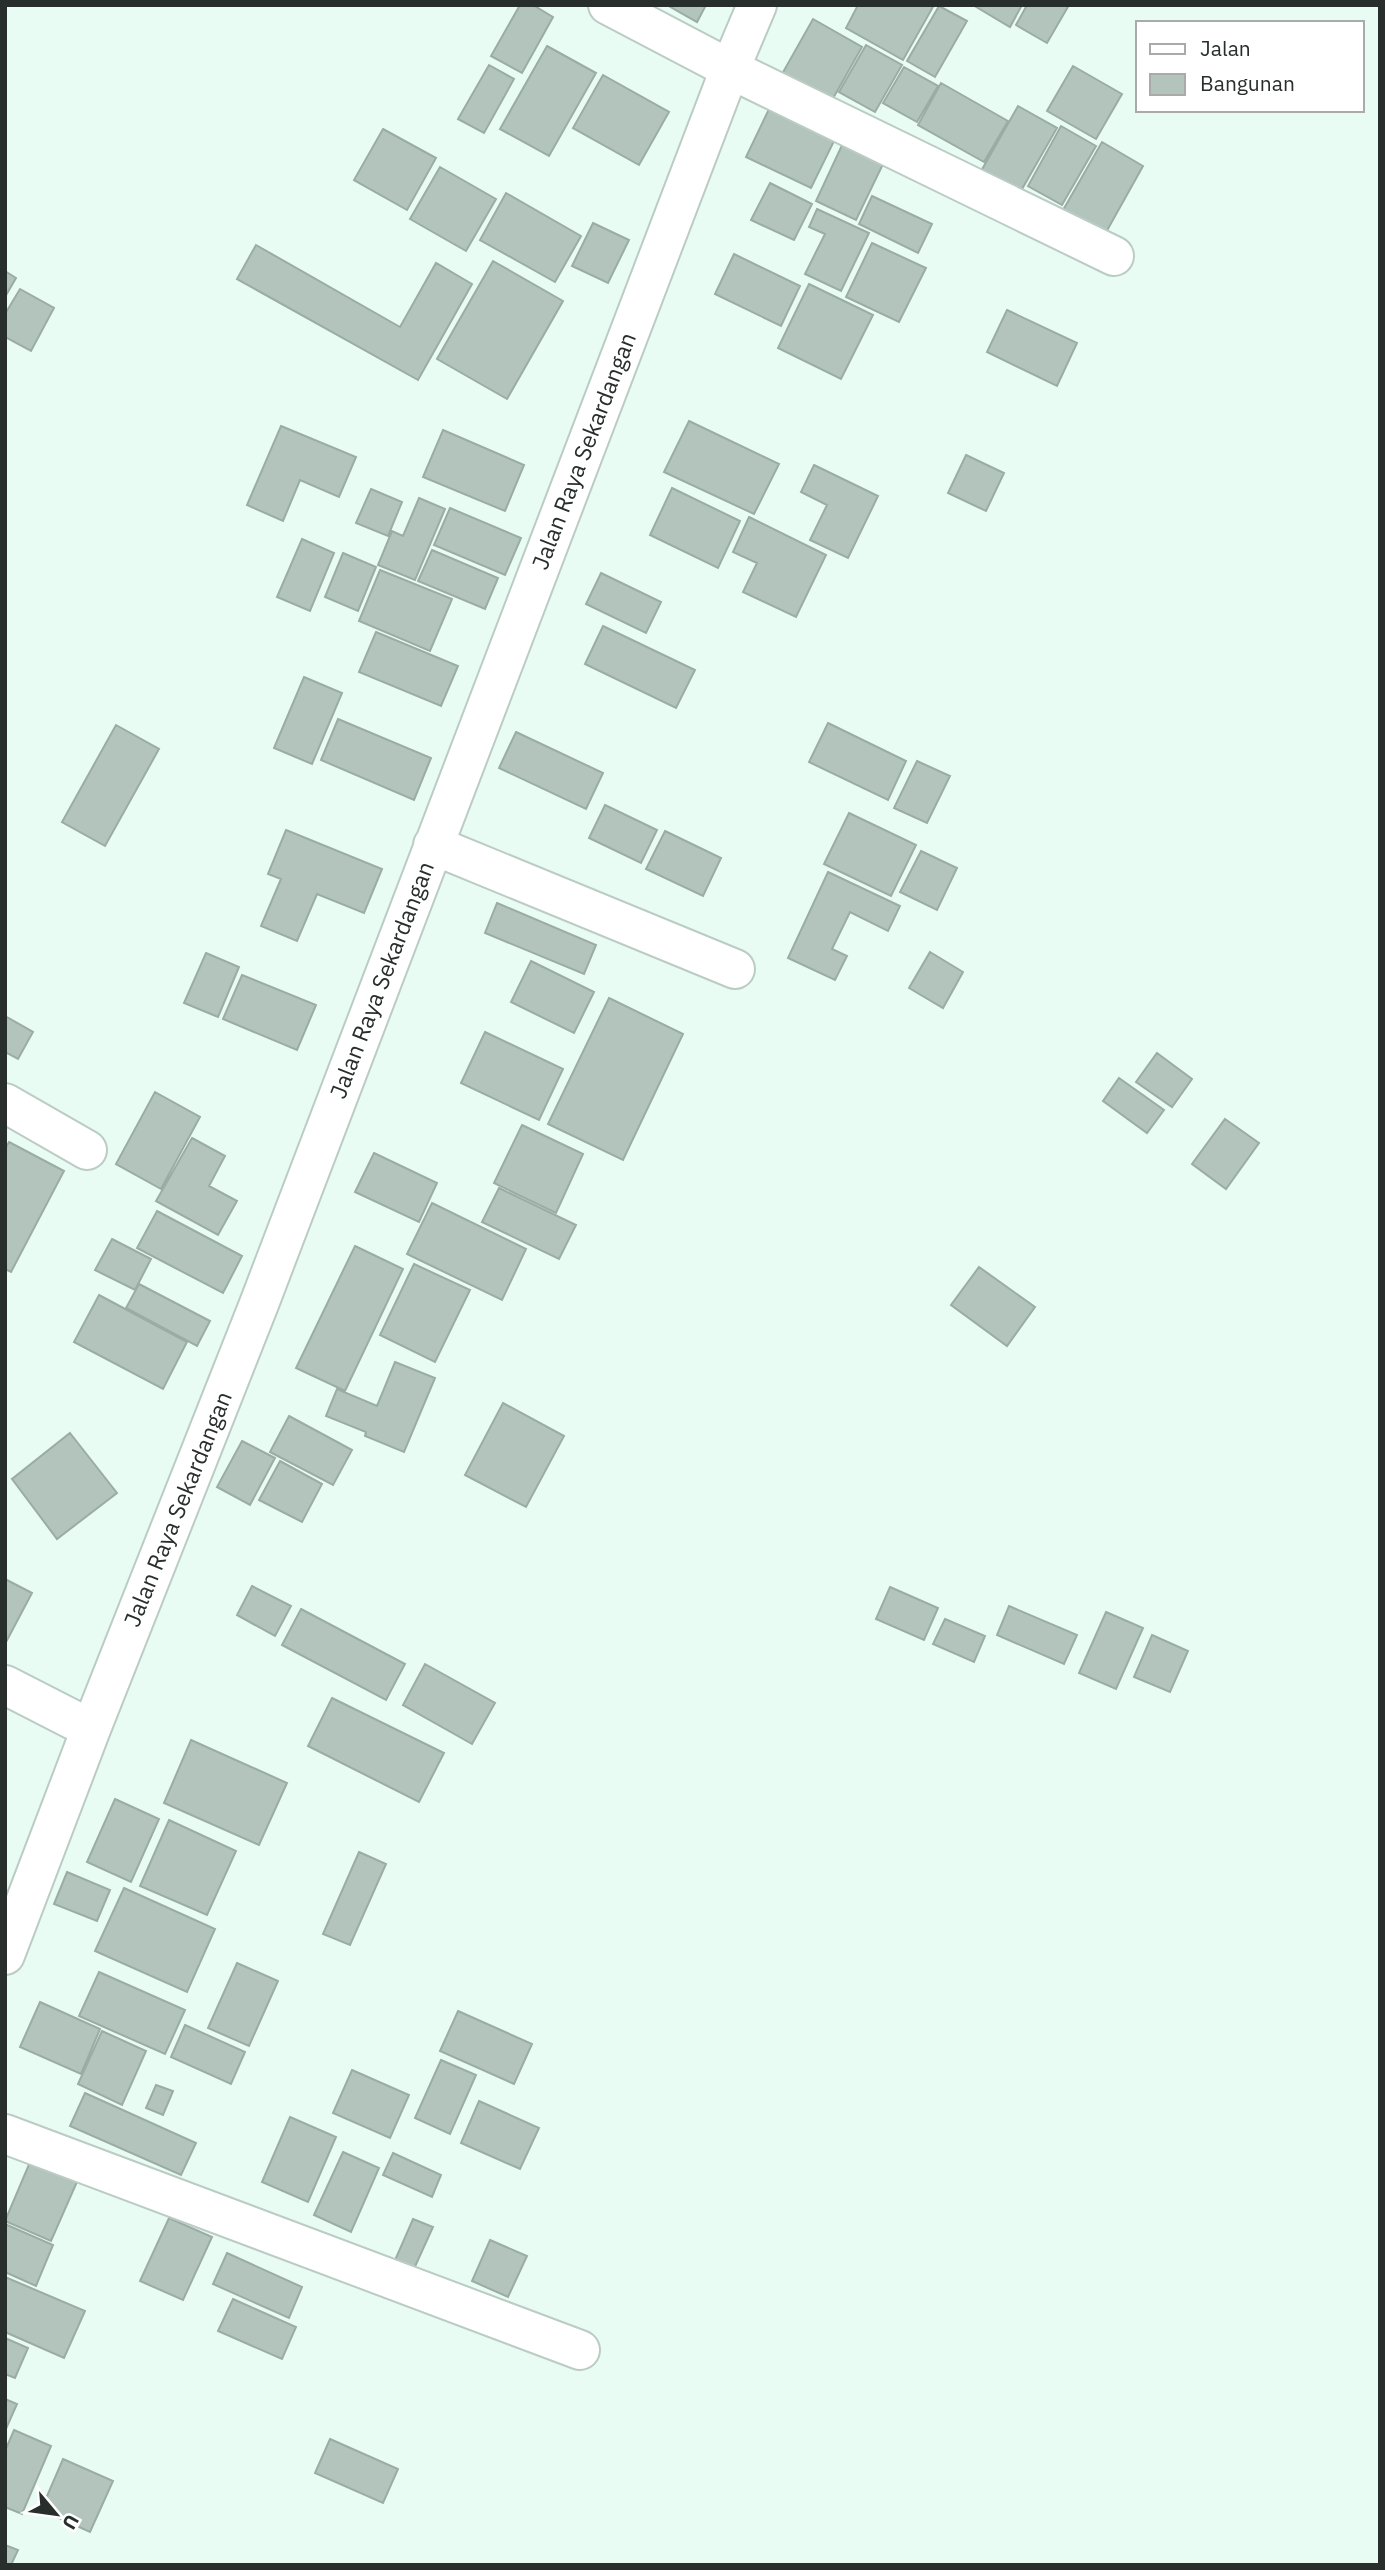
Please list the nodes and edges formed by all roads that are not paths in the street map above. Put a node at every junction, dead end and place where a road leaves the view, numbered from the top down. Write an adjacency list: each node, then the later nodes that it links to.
1 (608, 5): 3 (street)
2 (757, 5): 3 (street, Jalan Raya Sekardangan)
3 (730, 69): 4 (street); 5 (street, Jalan Raya Sekardangan)
4 (1114, 256)
5 (433, 845): 6 (street); 10 (street, Jalan Raya Sekardangan)
6 (735, 969)
7 (5, 1103): 8 (street)
8 (87, 1150)
9 (5, 1685): 10 (street)
10 (91, 1729): 11 (street, Jalan Raya Sekardangan)
11 (5, 1955)
12 (5, 2134): 13 (street)
13 (580, 2350)

